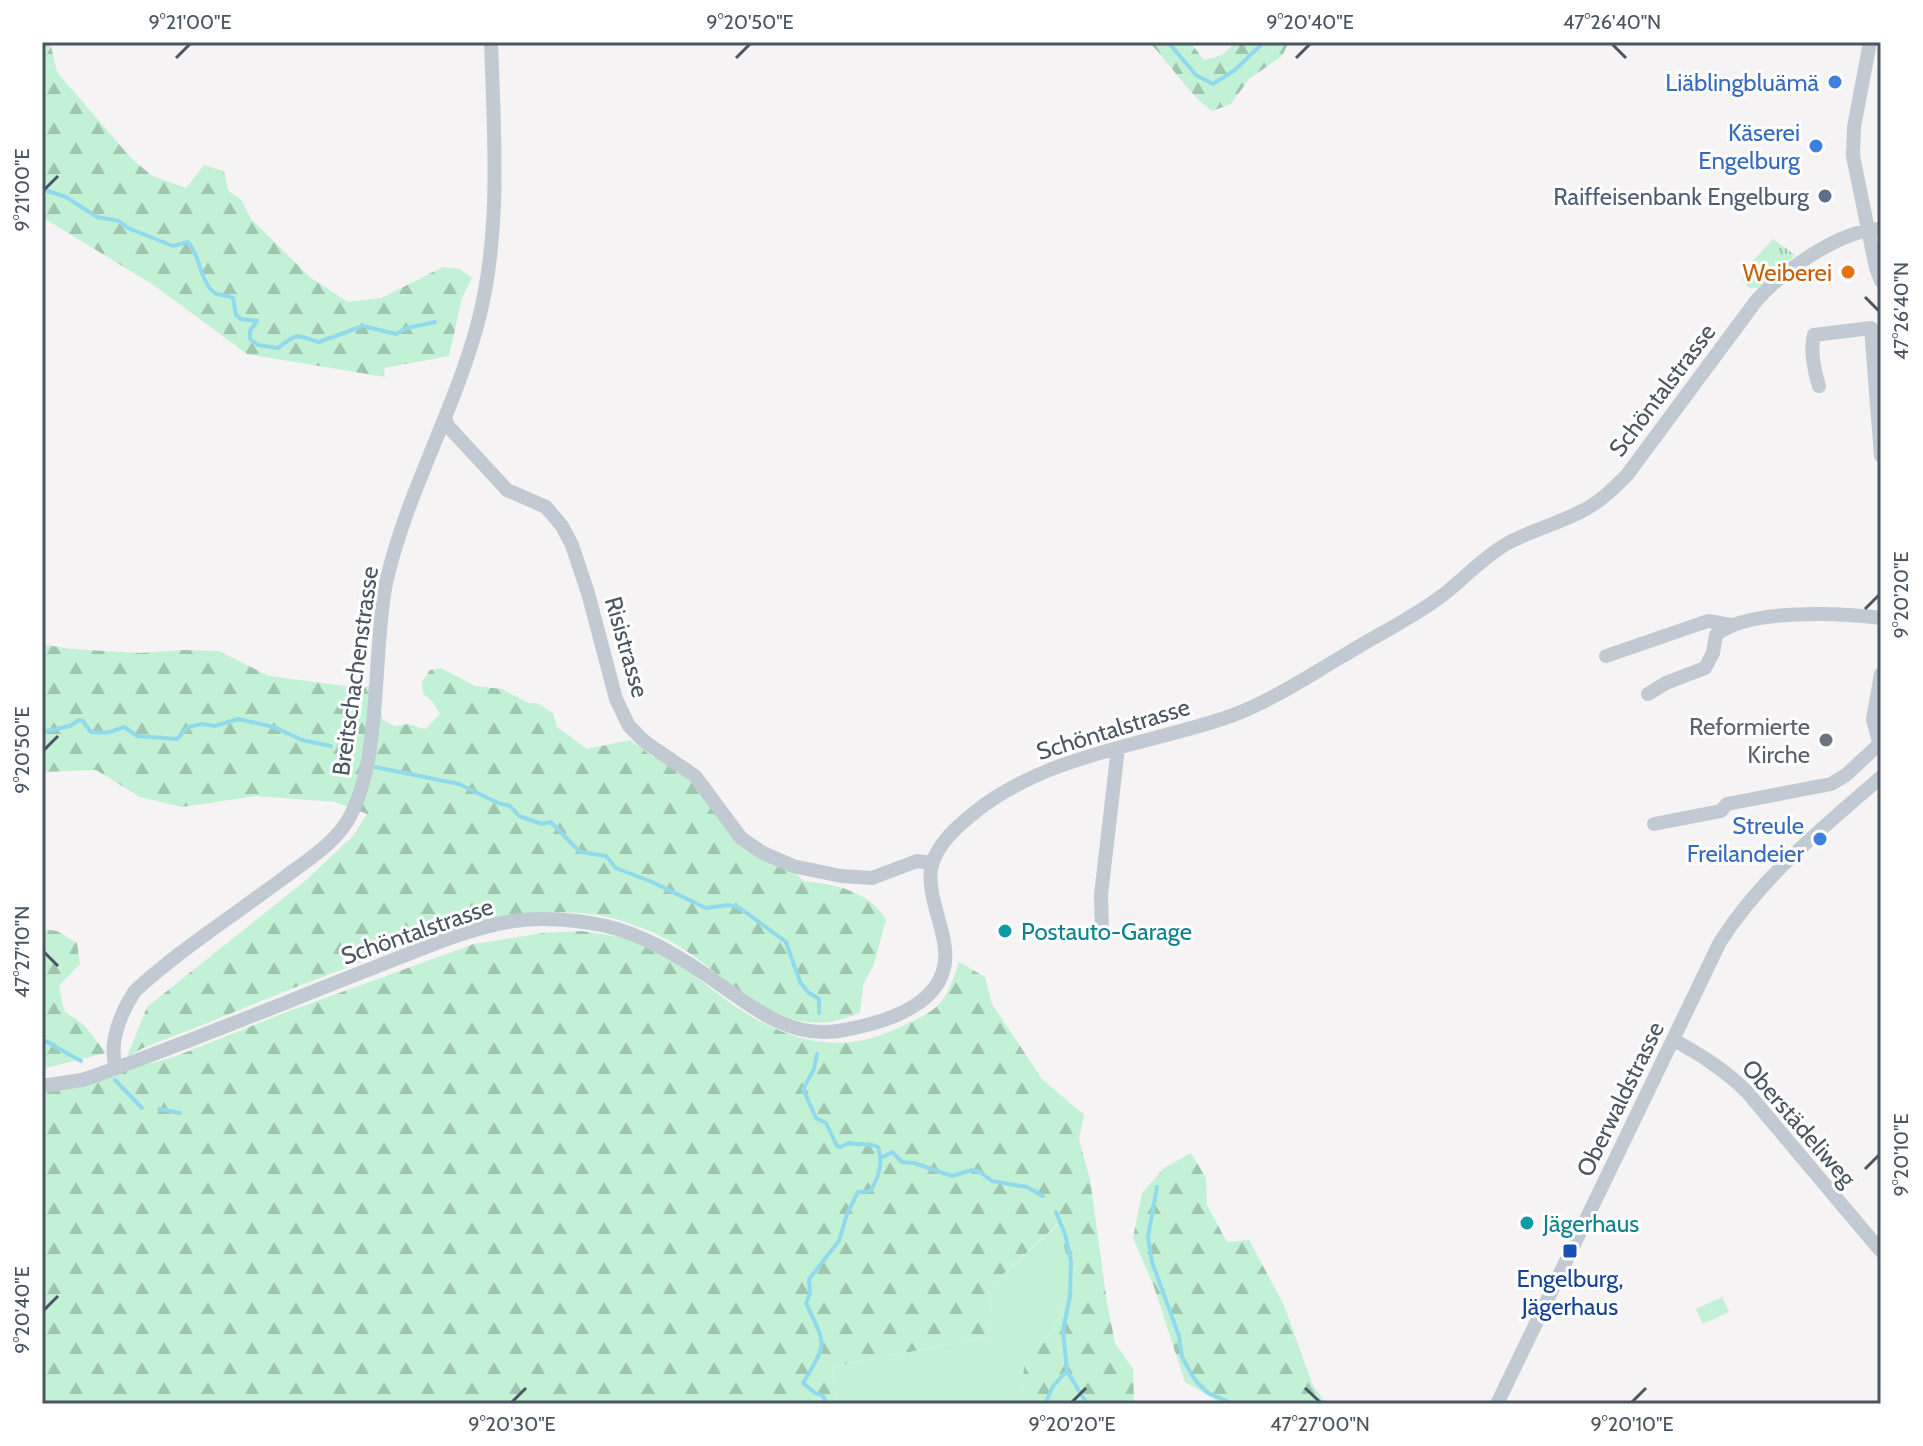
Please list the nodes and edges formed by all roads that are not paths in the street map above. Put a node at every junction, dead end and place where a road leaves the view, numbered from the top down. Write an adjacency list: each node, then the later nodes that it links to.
1 (491, 42): 6 (street, Breitschachenstrasse)
2 (1870, 42): 3 (street)
3 (1874, 230): 4 (street); 14 (street, Schöntalstrasse)
4 (1881, 281)
5 (1819, 386): 7 (street)
6 (445, 418): 17 (street, Risistrasse); 20 (street, Breitschachenstrasse)
7 (1881, 456)
8 (1881, 618): 9 (street)
9 (1731, 625): 10 (street); 12 (street)
10 (1606, 656)
11 (1881, 674): 13 (street)
12 (1648, 694)
13 (1881, 746): 16 (street)
14 (1118, 748): 17 (street, Schöntalstrasse); 18 (street)
15 (1881, 777): 19 (street, Oberwaldstrasse)
16 (1654, 824)
17 (932, 863): 20 (street, Schöntalstrasse)
18 (1102, 933)
19 (1674, 1040): 22 (street, Oberstädeliweg); 23 (street, Oberwaldstrasse)
20 (116, 1068): 21 (street, Schöntalstrasse)
21 (42, 1086)
22 (1880, 1250)
23 (1497, 1404)

